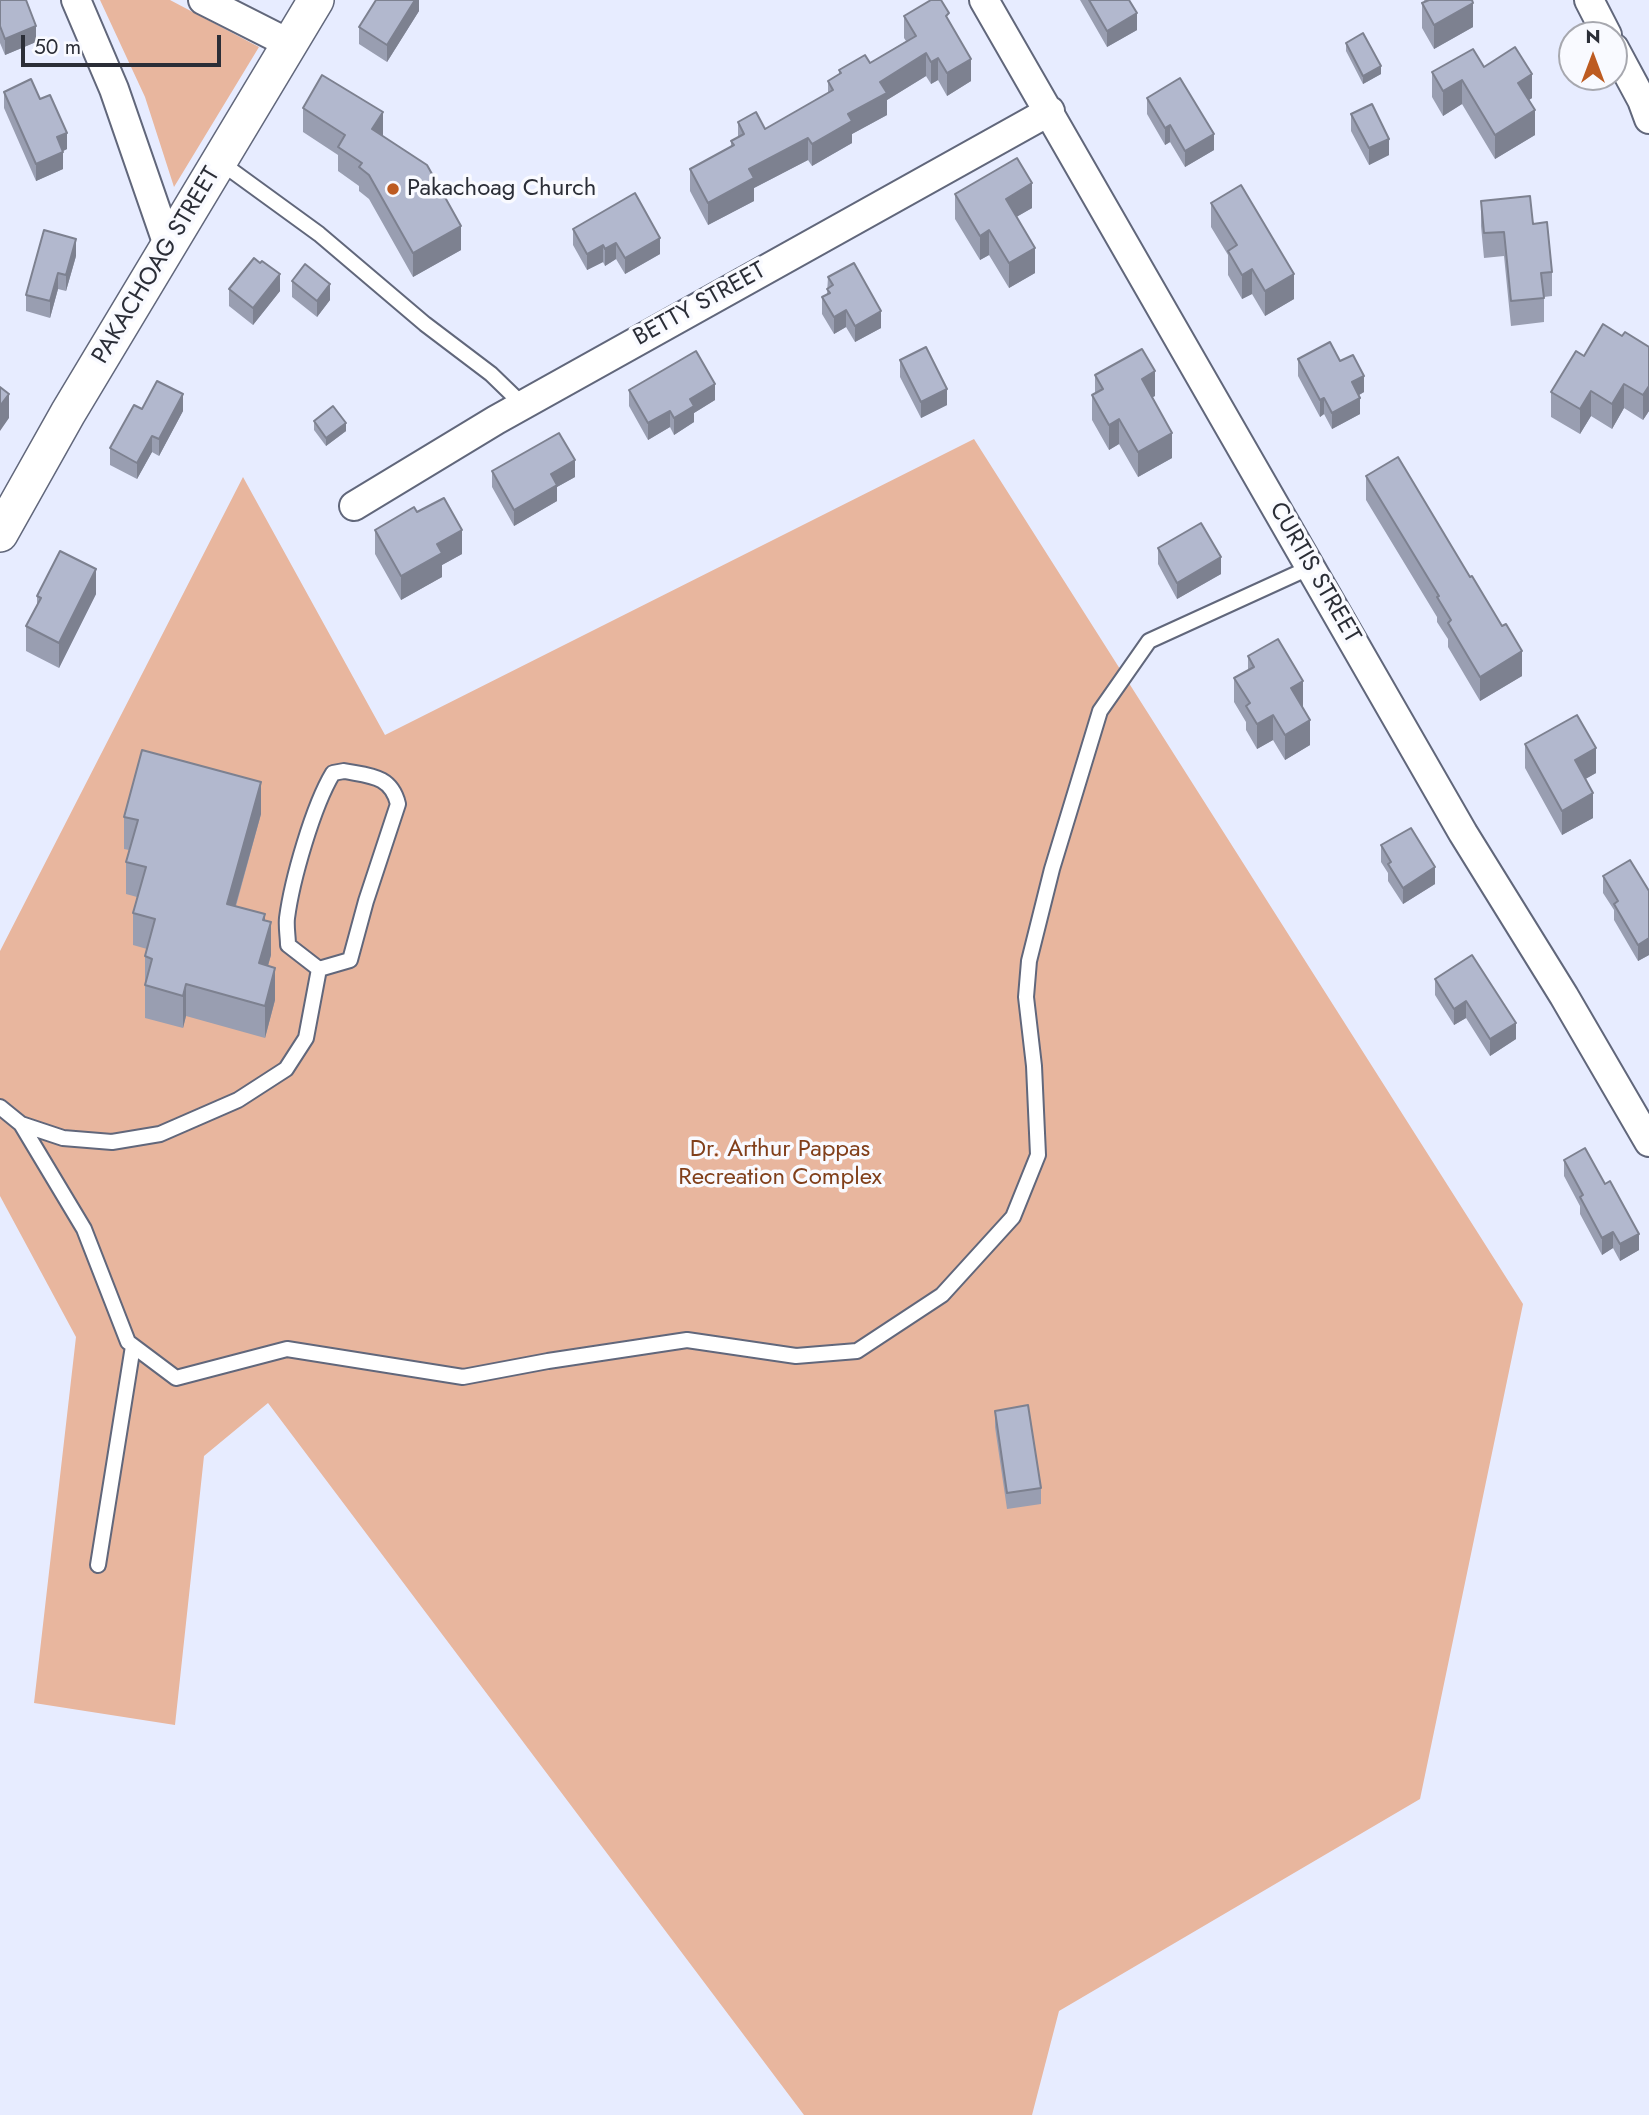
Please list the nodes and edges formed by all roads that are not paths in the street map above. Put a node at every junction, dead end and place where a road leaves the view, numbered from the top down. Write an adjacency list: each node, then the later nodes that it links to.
1 (76, 0): 12 (street)
2 (203, 0): 7 (street)
3 (316, 0): 7 (street, PAKACHOAG STREET)
4 (984, 0): 9 (street, CURTIS STREET)
5 (1588, 0): 6 (street)
6 (1599, 21)
7 (290, 44): 11 (street, PAKACHOAG STREET)
8 (1628, 74): 10 (street)
9 (1050, 111): 13 (street, BETTY STREET); 16 (street, CURTIS STREET)
10 (1649, 119)
11 (220, 162): 12 (street, PAKACHOAG STREET); 13 (lane)
12 (169, 248): 15 (street, PAKACHOAG STREET)
13 (523, 405): 14 (street, BETTY STREET)
14 (354, 506)
15 (0, 534)
16 (1311, 567): 20 (street, CURTIS STREET); 21 (lane)
17 (319, 969): 17 (lane); 19 (lane)
18 (0, 1107): 19 (lane)
19 (21, 1124): 21 (lane)
20 (1649, 1142)
21 (133, 1346): 22 (lane)
22 (98, 1565)

